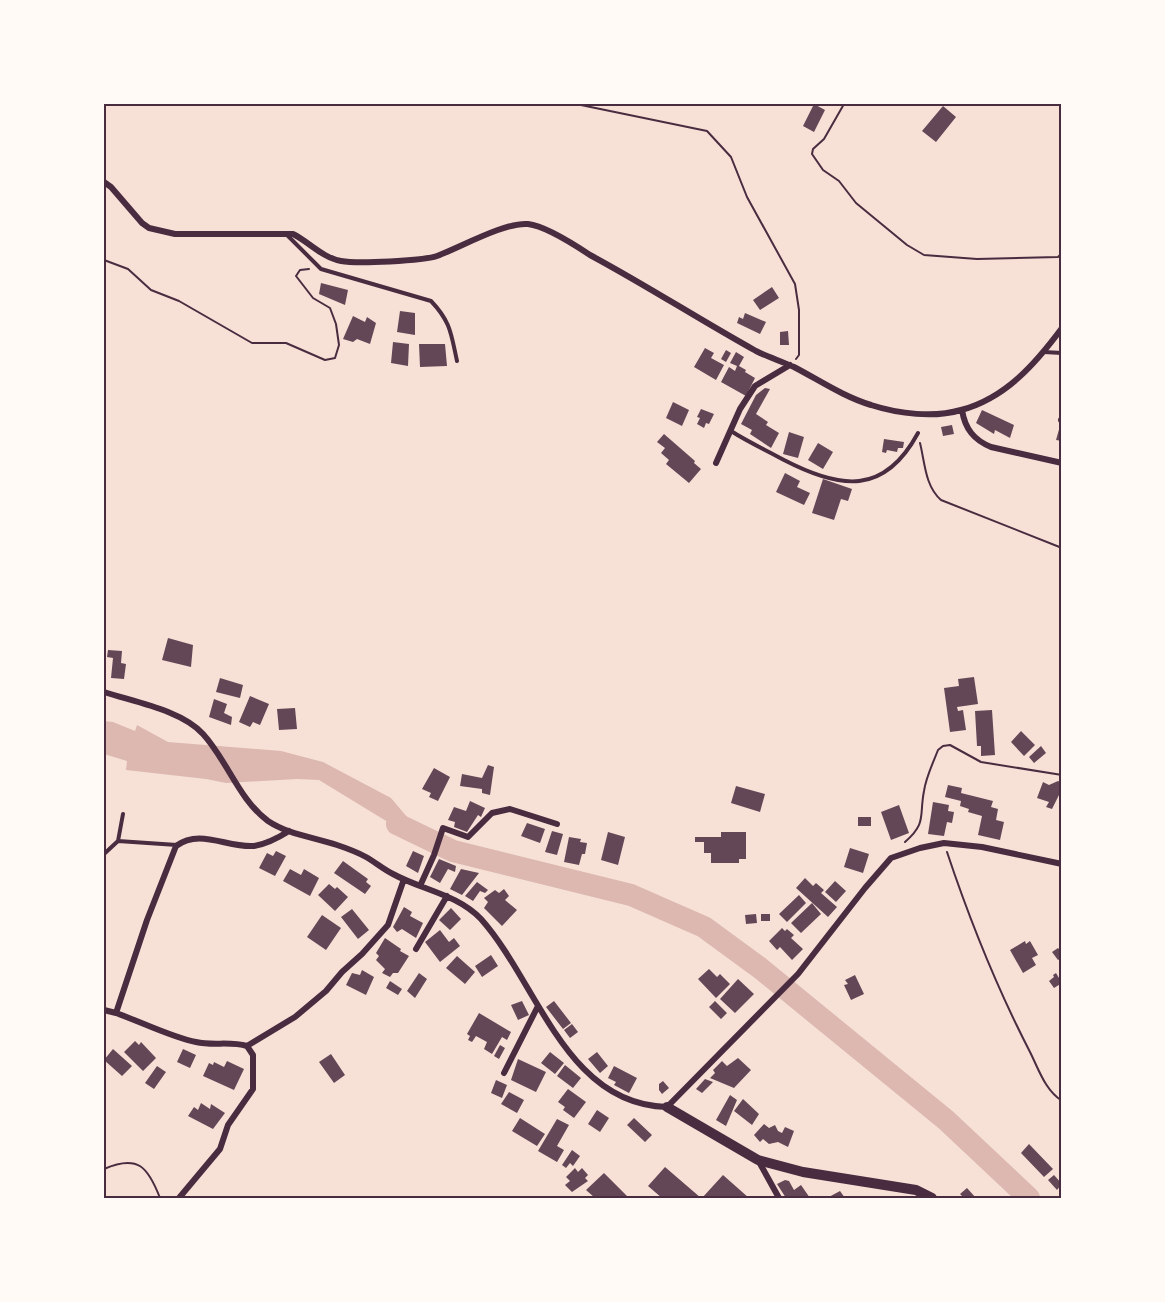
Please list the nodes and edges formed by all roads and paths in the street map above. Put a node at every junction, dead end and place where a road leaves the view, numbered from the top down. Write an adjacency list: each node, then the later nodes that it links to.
1 (576, 104): 12 (path)
2 (844, 104): 5 (path)
3 (104, 182): 4 (street)
4 (286, 235): 7 (lane); 12 (street)
5 (1062, 253)
6 (104, 260): 7 (path)
7 (321, 269): 11 (lane)
8 (1062, 328): 9 (street)
9 (1044, 352): 10 (lane); 13 (street)
10 (1062, 353)
11 (457, 361)
12 (790, 365): 13 (street); 14 (street)
13 (962, 410): 17 (street)
14 (730, 431): 15 (lane); 16 (street)
15 (918, 433): 18 (path)
16 (716, 463)
17 (1062, 463)
18 (1062, 548)
19 (104, 692): 23 (street)
20 (1062, 775): 25 (path)
21 (123, 814): 24 (lane)
22 (557, 824): 31 (street)
23 (289, 831): 27 (street); 30 (street)
24 (118, 841): 27 (lane); 28 (lane)
25 (904, 843)
26 (944, 843): 29 (street); 39 (path); 40 (street)
27 (177, 845): 36 (street)
28 (104, 854)
29 (1062, 864)
30 (404, 879): 31 (street); 37 (street)
31 (420, 886): 32 (street)
32 (447, 896): 33 (street); 34 (street)
33 (416, 949)
34 (538, 1006): 38 (street); 40 (street)
35 (104, 1010): 36 (street)
36 (116, 1013): 37 (street)
37 (247, 1046): 44 (street)
38 (504, 1073)
39 (1062, 1101)
40 (668, 1107): 41 (street)
41 (758, 1160): 45 (street); 46 (street)
42 (104, 1169): 43 (path)
43 (160, 1198)
44 (178, 1198)
45 (779, 1198)
46 (932, 1198)

